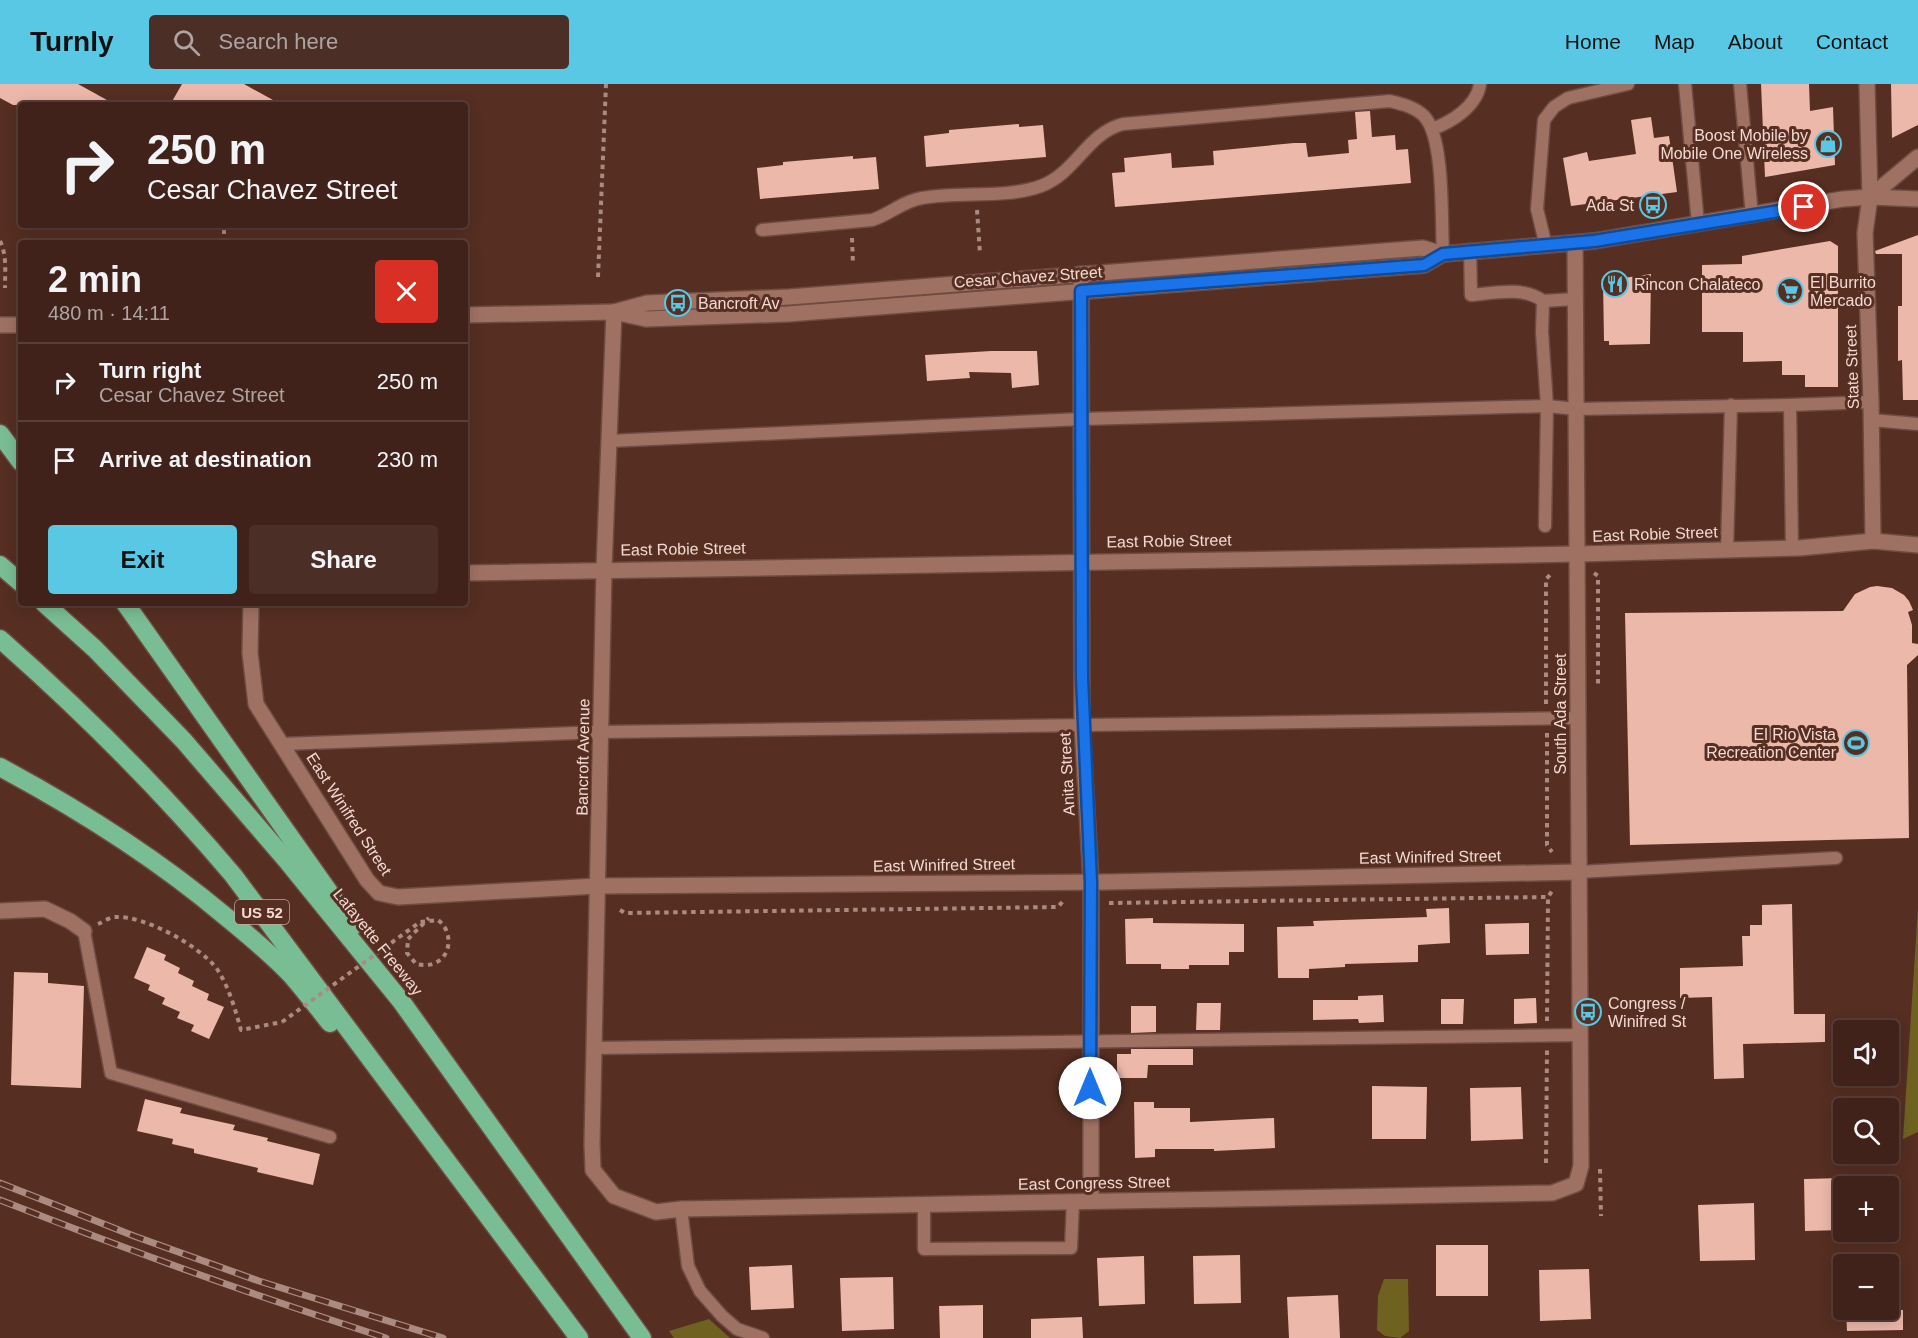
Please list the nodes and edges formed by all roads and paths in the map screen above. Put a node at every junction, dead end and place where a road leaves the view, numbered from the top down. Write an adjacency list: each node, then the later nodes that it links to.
1 (606, 84): 24 (path)
2 (1480, 84): 7 (lane)
3 (1628, 84): 18 (lane)
4 (1685, 84): 13 (lane)
5 (1740, 84): 11 (lane)
6 (1867, 84): 9 (street, State Street)
7 (1432, 129): 14 (lane); 21 (lane)
8 (1918, 157): 9 (street)
9 (1870, 197): 10 (street, Cesar Chavez Street); 11 (street, Cesar Chavez Street); 33 (street, State Street)
10 (1918, 199)
11 (1752, 216): 13 (street, Cesar Chavez Street)
12 (978, 217): 20 (path)
13 (1698, 224): 17 (street, Cesar Chavez Street)
14 (762, 230)
15 (851, 233): 22 (path)
16 (0, 242): 25 (path)
17 (1575, 243): 18 (street, Cesar Chavez Street); 27 (street, South Ada Street)
18 (1546, 246): 19 (street, Cesar Chavez Street)
19 (1470, 250): 21 (street, Cesar Chavez Street); 28 (lane)
20 (980, 254)
21 (1443, 254): 23 (street, Cesar Chavez Street); 26 (street, Cesar Chavez Street)
22 (853, 264)
23 (1081, 274): 26 (street, Anita Street); 29 (street, Cesar Chavez Street)
24 (598, 277)
25 (5, 288)
26 (1081, 291): 29 (street, Cesar Chavez Street); 38 (street, Anita Street)
27 (1575, 299): 28 (lane); 37 (street, South Ada Street)
28 (1543, 300): 36 (lane)
29 (614, 312): 30 (street, Cesar Chavez Street); 42 (street, Bancroft Avenue)
30 (468, 315)
31 (0, 325): 32 (street)
32 (18, 325)
33 (1871, 402): 35 (lane); 39 (street, State Street)
34 (1731, 405): 35 (lane); 37 (lane); 48 (lane)
35 (1790, 405): 47 (lane)
36 (1547, 406): 37 (lane); 38 (lane); 44 (lane)
37 (1576, 409): 49 (street, South Ada Street)
38 (1082, 419): 42 (lane); 50 (street, Anita Street)
39 (1871, 420): 40 (lane); 45 (street, State Street)
40 (1918, 424)
41 (0, 434): 43 (highway)
42 (609, 441): 52 (street, Bancroft Avenue)
43 (18, 458)
44 (1545, 526)
45 (1873, 542): 46 (street, East Robie Street); 47 (street, East Robie Street)
46 (1918, 545)
47 (1792, 548): 48 (street, East Robie Street)
48 (1727, 550): 49 (street, East Robie Street)
49 (1578, 554): 50 (street, East Robie Street); 59 (street, South Ada Street)
50 (1081, 561): 52 (street, East Robie Street); 60 (street, Anita Street)
51 (0, 565): 54 (highway)
52 (604, 569): 53 (street, East Robie Street); 61 (street, Bancroft Avenue)
53 (468, 573)
54 (18, 580)
55 (47, 606): 75 (highway, Lafayette Freeway / US 52)
56 (127, 606): 75 (highway)
57 (250, 606): 62 (street, East Winifred Street)
58 (0, 639): 86 (highway, US 52)
59 (1578, 718): 60 (lane); 65 (street, South Ada Street)
60 (1082, 725): 61 (lane); 66 (street, Anita Street)
61 (602, 732): 62 (lane); 67 (street, Bancroft Avenue)
62 (282, 744): 67 (street, East Winifred Street)
63 (0, 767): 86 (highway)
64 (1836, 858): 65 (lane, East Winifred Street)
65 (1578, 872): 66 (street, East Winifred Street); 76 (street, South Ada Street)
66 (1091, 882): 67 (street, East Winifred Street); 77 (street, Anita Street)
67 (597, 886): 78 (street, Bancroft Avenue)
68 (1548, 897): 69 (path)
69 (1107, 900)
70 (1063, 901): 71 (path)
71 (620, 910)
72 (0, 911): 74 (street)
73 (429, 918): 74 (path, bridge)
74 (84, 931): 79 (lane)
75 (401, 1001): 88 (highway, Lafayette Freeway / US 52)
76 (1581, 1035): 77 (lane); 80 (street, South Ada Street)
77 (1090, 1043): 78 (lane); 83 (street, Anita Street)
78 (594, 1048): 81 (street, Bancroft Avenue)
79 (330, 1137)
80 (1576, 1184): 83 (street, East Congress Street)
81 (614, 1197): 85 (street, East Congress Street)
82 (1073, 1201): 83 (street, East Congress Street); 84 (street, East Congress Street); 84 (lane)
83 (1091, 1201)
84 (924, 1206): 85 (street, East Congress Street)
85 (681, 1209): 89 (lane)
86 (488, 1216): 87 (highway, US 52)
87 (579, 1338)
88 (642, 1338)
89 (763, 1338)

